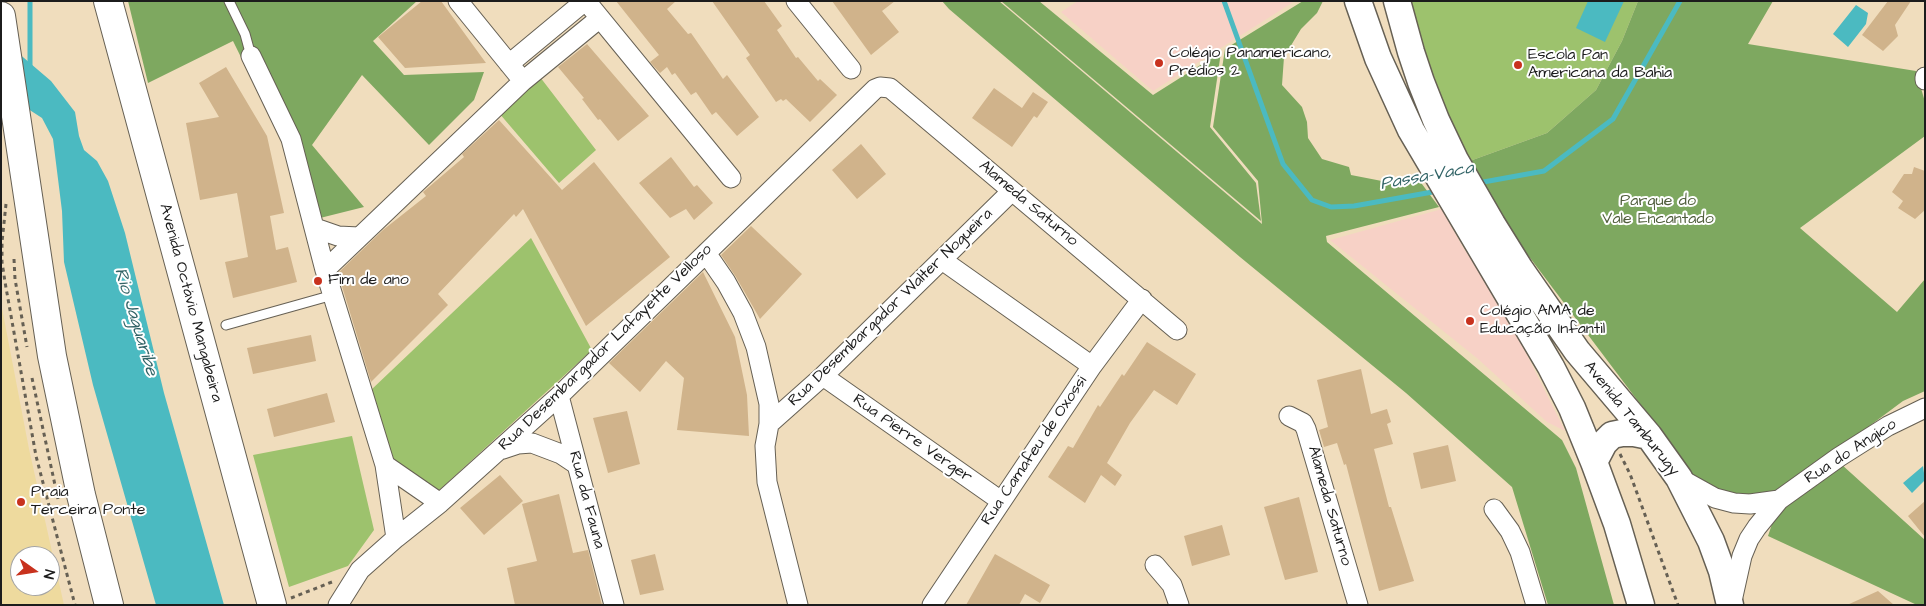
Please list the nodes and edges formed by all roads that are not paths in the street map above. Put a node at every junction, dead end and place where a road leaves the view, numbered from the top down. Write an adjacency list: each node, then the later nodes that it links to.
1 (108, 1): 46 (main road, Avenida Octávio Mangabeira)
2 (229, 1): 10 (lane)
3 (458, 1): 11 (street)
4 (586, 1): 9 (street); 11 (street)
5 (796, 1): 12 (street)
6 (1358, 1): 15 (main road, Avenida Tamburugy)
7 (1397, 1): 15 (main road, Avenida Tamburugy)
8 (1, 16): 47 (main road)
9 (600, 18): 13 (street); 16 (street)
10 (251, 56): 18 (street)
11 (509, 64): 13 (street)
12 (851, 70)
13 (523, 81): 20 (street)
14 (875, 89): 17 (street, Alameda Saturno); 21 (street, Rua Desembargador Lafayette Velloso)
15 (1445, 165): 19 (main road, Avenida Tamburugy)
16 (731, 178)
17 (1012, 191): 22 (street, Rua Desembargador Walter Nogueira); 25 (street, Alameda Saturno)
18 (315, 228): 20 (street); 23 (street)
19 (1482, 229): 34 (main road, Avenida Tamburugy); 36 (main road, Avenida Tamburugy)
20 (359, 237): 23 (street)
21 (706, 253): 30 (street, Rua Desembargador Lafayette Velloso); 33 (street)
22 (942, 260): 28 (street); 29 (street, Rua Desembargador Walter Nogueira)
23 (325, 270): 24 (street)
24 (333, 295): 26 (lane); 38 (street)
25 (1142, 299): 27 (street, Alameda Saturno); 28 (street, Rua Camafeu de Oxossi)
26 (226, 324)
27 (1177, 330)
28 (1092, 366): 41 (street, Rua Camafeu de Oxossi)
29 (823, 376): 33 (street, Rua Desembargador Walter Nogueira); 41 (street, Rua Pierre Verger)
30 (559, 396): 35 (street, Rua Desembargador Lafayette Velloso); 37 (street, Rua da Fauna)
31 (1925, 408): 40 (street, Rua do Angico)
32 (1289, 416): 53 (street, Alameda Saturno)
33 (769, 424): 50 (street)
34 (1649, 436): 36 (main road); 39 (main road, Avenida Tamburugy)
35 (500, 450): 37 (street); 42 (street, Rua Desembargador Lafayette Velloso)
36 (1594, 462): 55 (main road, Avenida Tamburugy)
37 (576, 464): 49 (street, Rua da Fauna)
38 (385, 465): 42 (street); 44 (street)
39 (1679, 478): 40 (street, Rua do Angico); 56 (main road, Avenida Tamburugy)
40 (1779, 500): 56 (street, Rua do Angico)
41 (1001, 501): 51 (street, Rua Camafeu de Oxossi)
42 (440, 503): 44 (street, Rua Desembargador Lafayette Velloso)
43 (1494, 509): 54 (street)
44 (396, 538): 48 (street, Rua Desembargador Lafayette Velloso)
45 (1154, 565): 52 (street)
46 (276, 600)
47 (109, 605)
48 (338, 605)
49 (614, 605)
50 (798, 605)
51 (932, 605)
52 (1179, 605)
53 (1358, 605)
54 (1536, 605)
55 (1641, 605)
56 (1731, 605)

